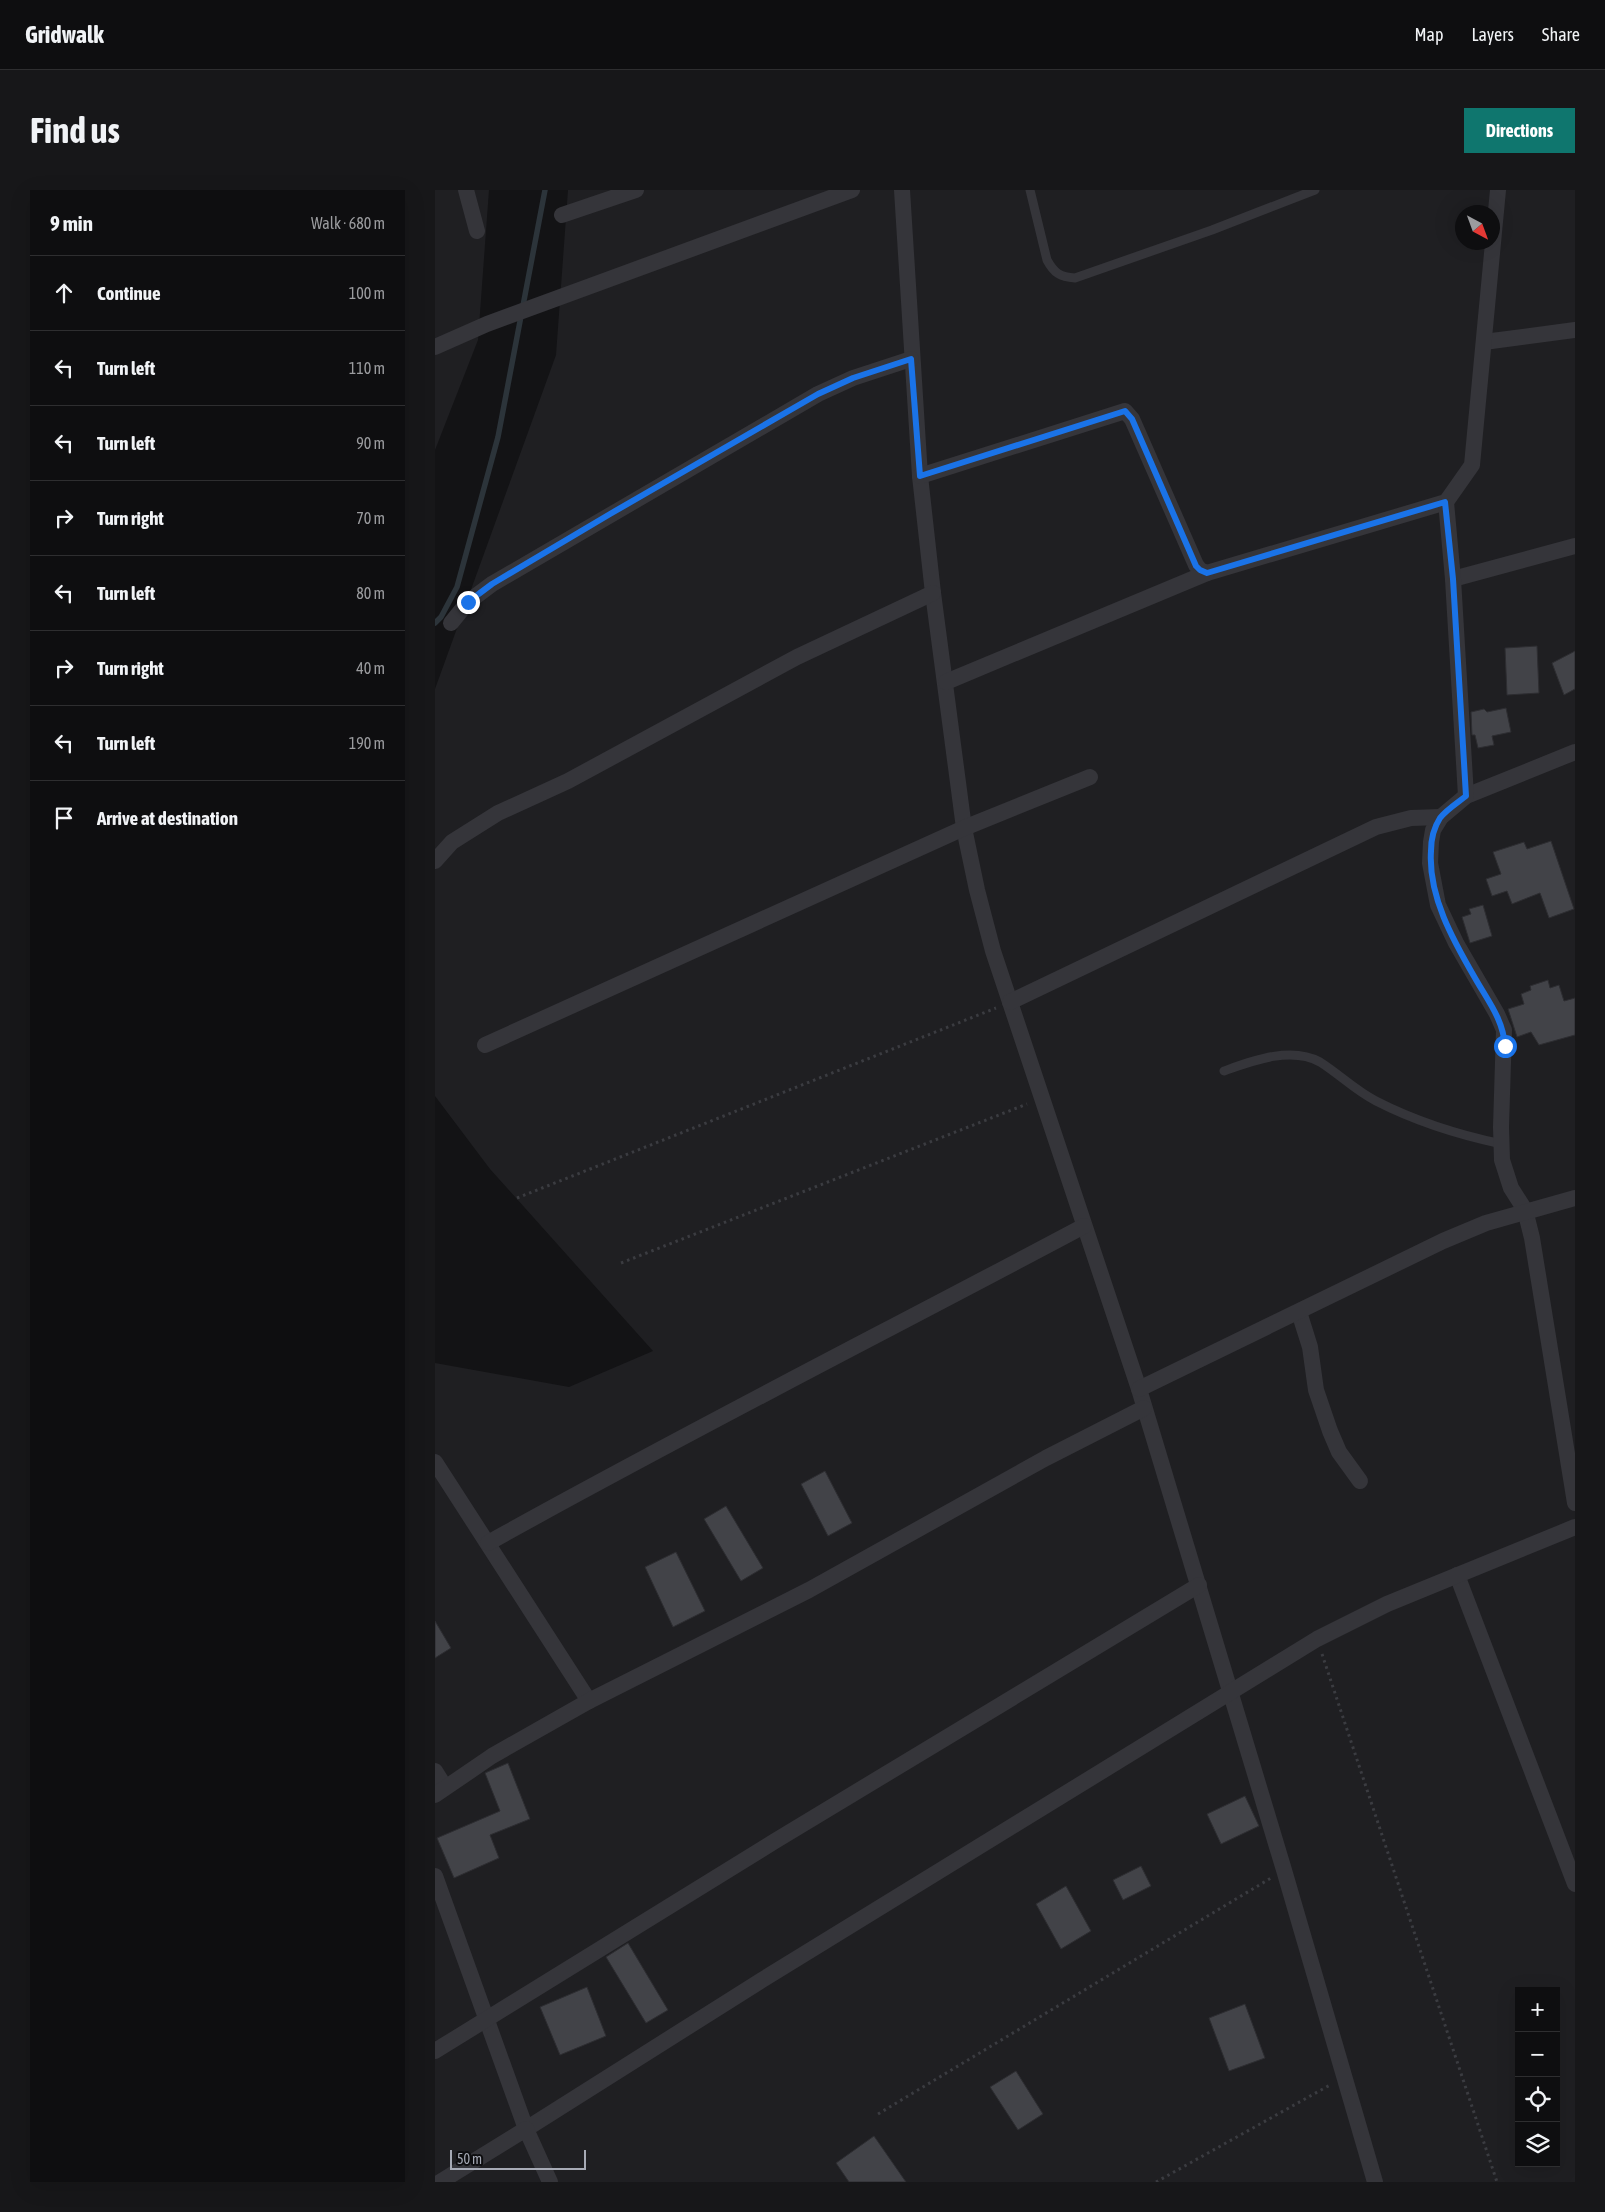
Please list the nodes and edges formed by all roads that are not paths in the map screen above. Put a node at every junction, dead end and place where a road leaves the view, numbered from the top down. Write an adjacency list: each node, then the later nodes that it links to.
1 (466, 190): 9 (street)
2 (635, 190): 8 (street)
3 (852, 190): 12 (street)
4 (902, 190): 13 (street)
5 (1030, 190): 6 (lane)
6 (1315, 190)
7 (1498, 190): 11 (street)
8 (562, 215)
9 (477, 231)
10 (1575, 330): 11 (street)
11 (1484, 342): 15 (street)
12 (435, 347)
13 (911, 359): 14 (street); 20 (street)
14 (920, 476): 17 (street); 19 (street)
15 (1445, 502): 17 (street); 18 (street)
16 (1575, 546): 18 (street)
17 (1207, 573): 21 (street)
18 (1453, 579): 24 (street)
19 (933, 593): 21 (street); 27 (street)
20 (451, 623)
21 (946, 682): 26 (street)
22 (1575, 752): 24 (street)
23 (1090, 777): 26 (street)
24 (1466, 796): 25 (street)
25 (1441, 816): 28 (street); 31 (street)
26 (964, 828): 28 (street); 29 (street)
27 (435, 861)
28 (1010, 1002): 34 (street)
29 (485, 1045)
30 (1224, 1071): 31 (lane)
31 (1501, 1144): 33 (street)
32 (1575, 1198): 33 (street)
33 (1525, 1210): 35 (street); 40 (street)
34 (1084, 1226): 36 (street); 42 (street)
35 (1299, 1312): 36 (street); 39 (street)
36 (1139, 1389): 37 (street)
37 (1144, 1408): 44 (street); 46 (street)
38 (435, 1462): 42 (street)
39 (1360, 1482)
40 (1575, 1503)
41 (1575, 1527): 43 (street)
42 (488, 1543): 46 (street)
43 (1457, 1575): 45 (street); 50 (street)
44 (1199, 1585): 45 (street); 51 (street)
45 (1230, 1693): 53 (street); 56 (street)
46 (589, 1701): 48 (street)
47 (435, 1771): 48 (street)
48 (440, 1791)
49 (435, 1876): 51 (street)
50 (1575, 1884)
51 (485, 2021): 52 (street); 53 (street)
52 (435, 2051)
53 (526, 2129): 54 (street); 55 (street)
54 (440, 2182)
55 (550, 2182)
56 (1375, 2182)

